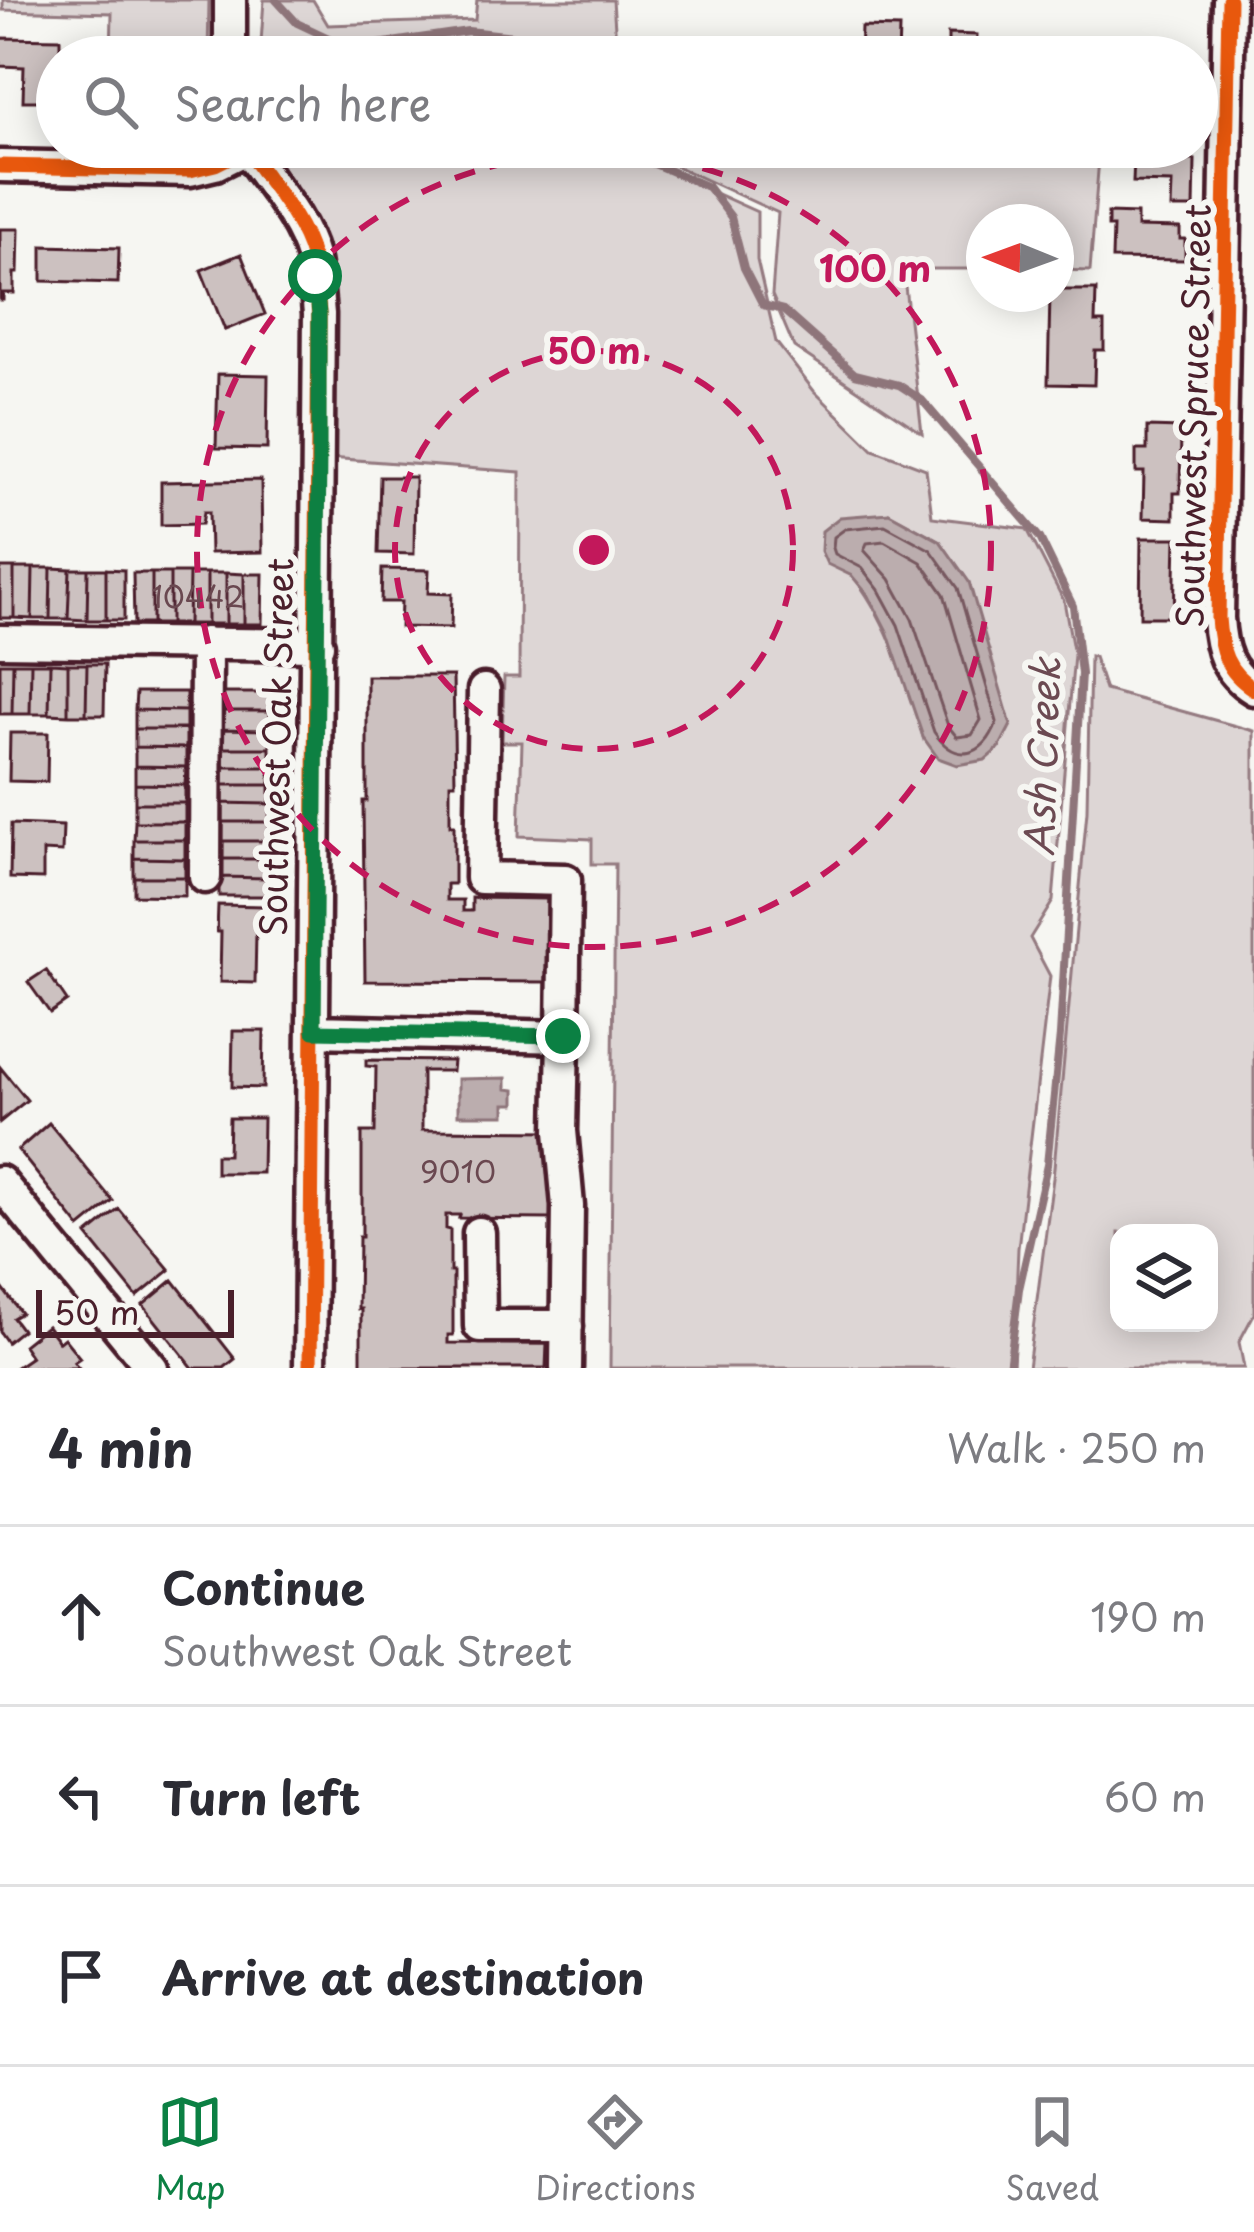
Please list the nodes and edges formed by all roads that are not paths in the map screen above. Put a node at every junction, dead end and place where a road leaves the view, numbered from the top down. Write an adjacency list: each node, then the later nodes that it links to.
1 (230, 0): 3 (street)
2 (1229, 0): 12 (street, Southwest Spruce Street)
3 (230, 36)
4 (0, 166): 5 (street)
5 (36, 167)
6 (95, 168): 7 (street)
7 (198, 168)
8 (260, 168): 11 (street, Southwest Oak Street)
9 (0, 641): 10 (street)
10 (206, 643): 11 (street); 14 (street)
11 (317, 644): 15 (street, Southwest Oak Street)
12 (1248, 686)
13 (484, 690): 16 (street)
14 (205, 877)
15 (314, 1031): 16 (street); 21 (street, Southwest Oak Street)
16 (563, 1036): 19 (street)
17 (0, 1182): 20 (street)
18 (479, 1232): 19 (street)
19 (567, 1326): 22 (street)
20 (152, 1368)
21 (310, 1368)
22 (566, 1368)

